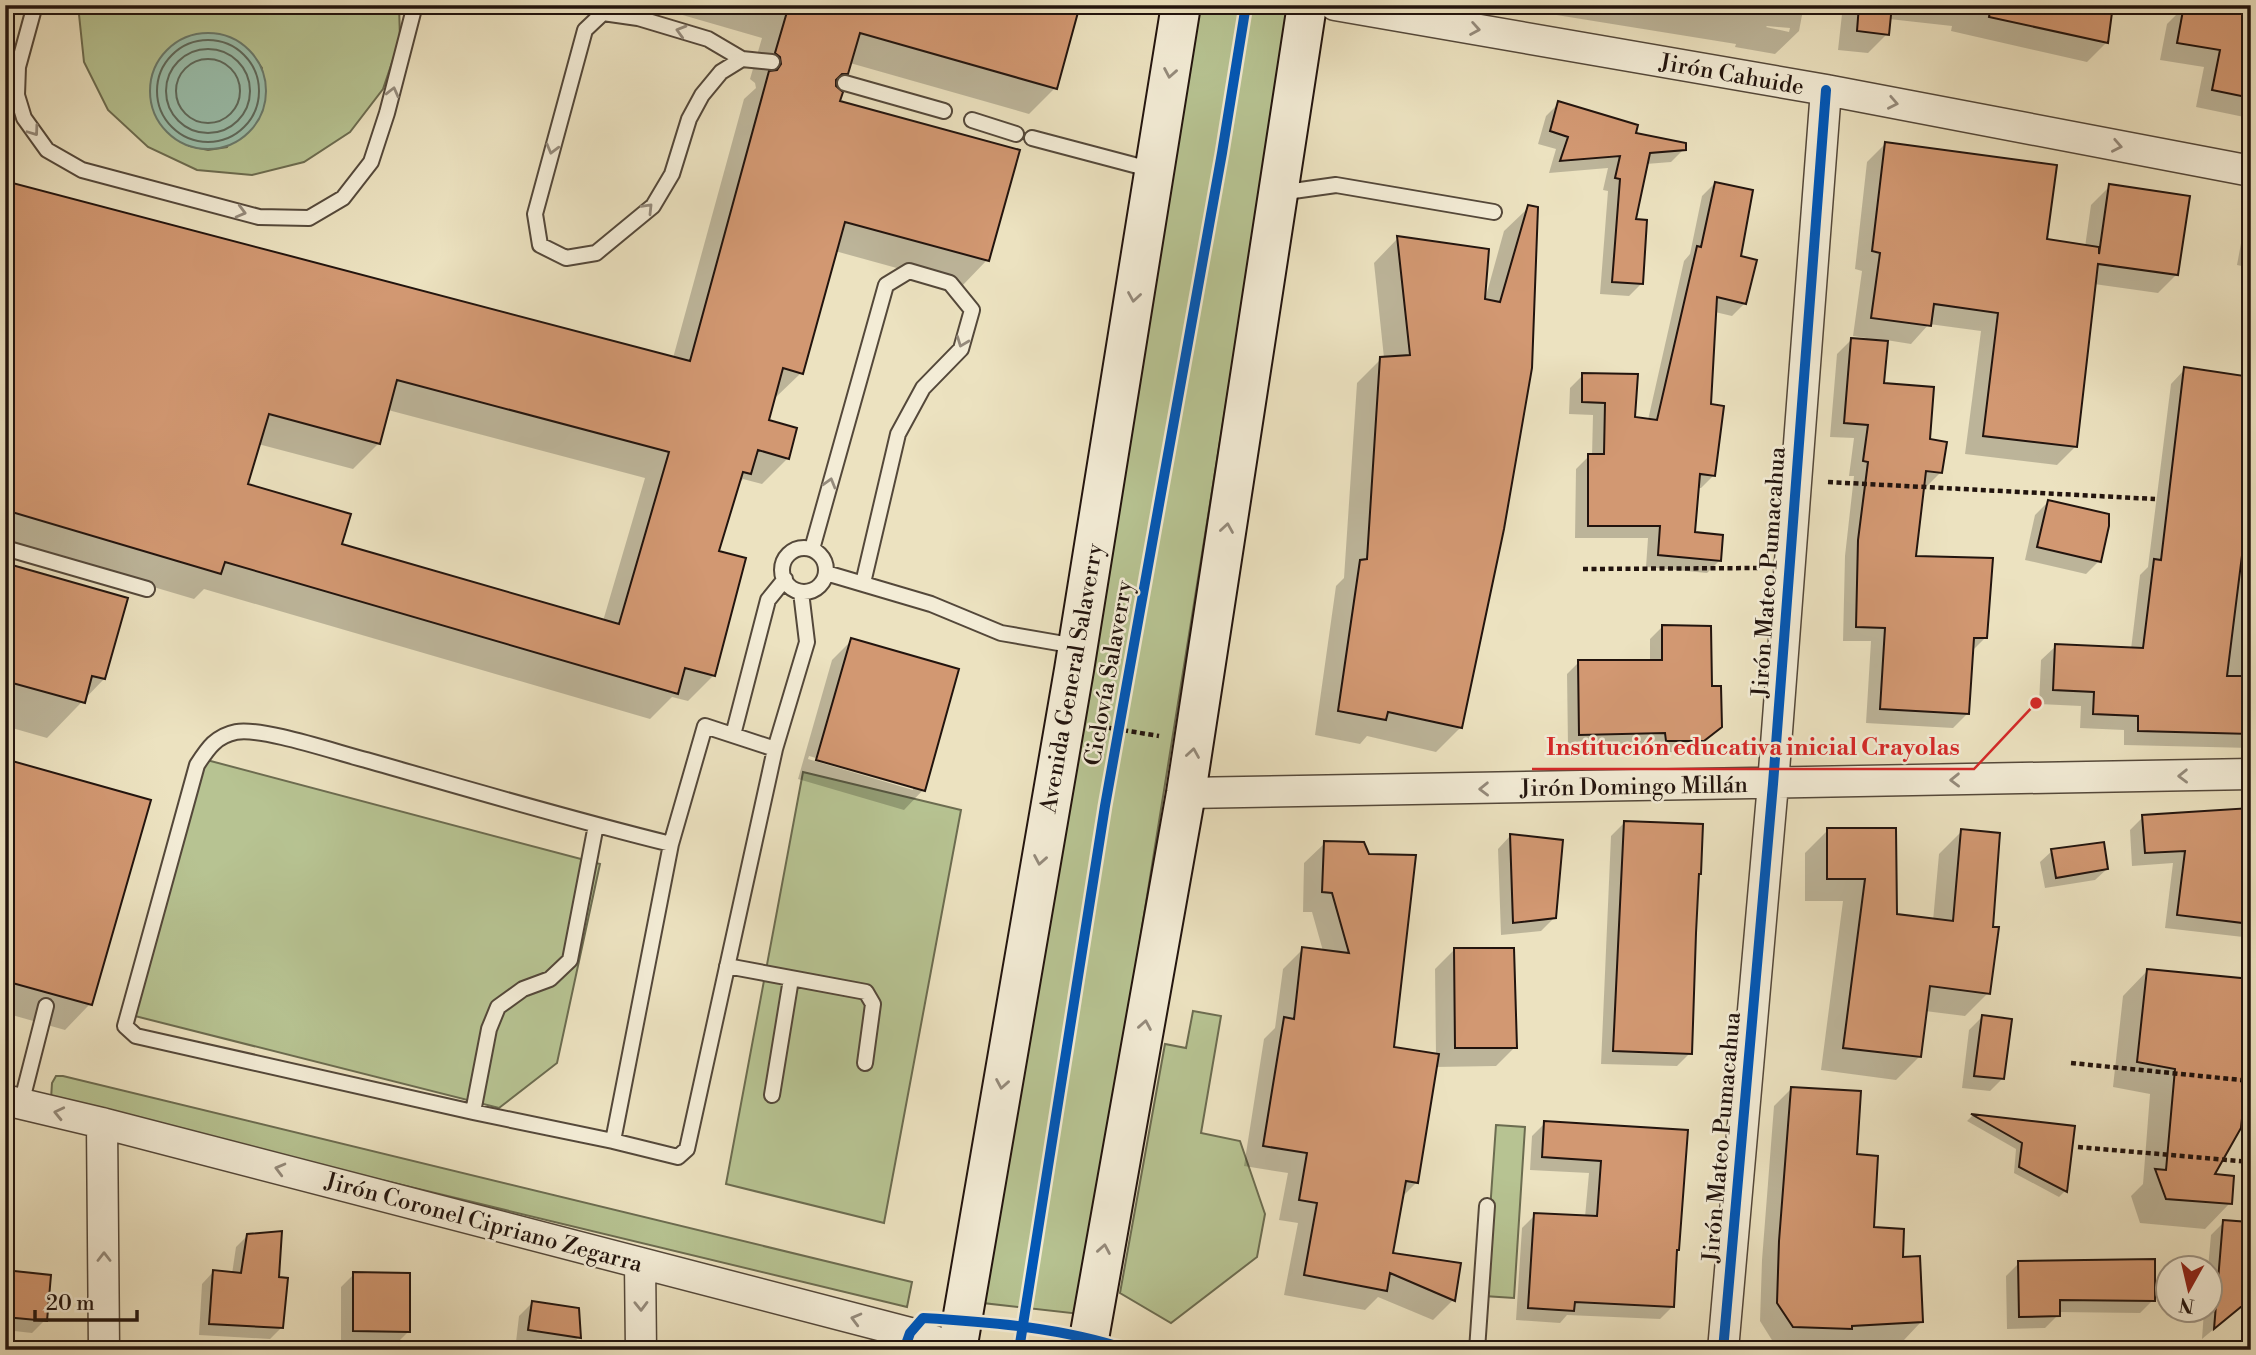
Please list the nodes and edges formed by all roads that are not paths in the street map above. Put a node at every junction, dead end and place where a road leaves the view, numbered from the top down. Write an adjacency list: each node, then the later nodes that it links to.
1 (35, 5): 2 (lane, one-way to 2)
2 (415, 5)
3 (1181, 5): 14 (main road, Avenida General Salaverry, one-way to 14)
4 (1307, 5): 16 (main road)
5 (1335, 5): 9 (street, Jirón Cahuide, one-way to 9)
6 (742, 59): 6 (lane, one-way to 6); 7 (lane)
7 (772, 62)
8 (845, 83): 10 (lane)
9 (1826, 90): 15 (street, Jirón Cahuide, one-way to 15); 29 (street, Jirón Mateo Pumacahua)
10 (944, 111)
11 (972, 120): 12 (lane)
12 (1016, 134)
13 (1032, 138): 14 (lane)
14 (1154, 171): 25 (main road, Avenida General Salaverry, one-way to 25)
15 (2251, 171)
16 (1278, 194): 17 (lane); 30 (main road, one-way to 16)
17 (1494, 212)
18 (5, 548): 23 (lane)
19 (812, 549): 20 (lane); 21 (lane); 22 (lane, one-way to 22)
20 (826, 573): 22 (lane); 24 (lane)
21 (785, 579): 24 (lane); 26 (lane)
22 (863, 583): 25 (lane)
23 (147, 589)
24 (801, 592): 27 (lane)
25 (1077, 646): 44 (main road, Avenida General Salaverry, one-way to 44)
26 (733, 735): 27 (lane); 32 (lane)
27 (775, 749): 33 (lane)
28 (2251, 774): 29 (street, Jirón Domingo Millán, one-way to 29)
29 (1773, 784): 30 (street, Jirón Domingo Millán, one-way to 30); 49 (street, Jirón Mateo Pumacahua)
30 (1186, 793): 47 (main road, one-way to 30)
31 (596, 825): 32 (lane); 39 (lane); 39 (lane)
32 (671, 844): 41 (lane)
33 (727, 966): 34 (lane); 41 (lane)
34 (791, 979): 36 (lane); 37 (lane)
35 (46, 1006): 38 (lane)
36 (865, 1063)
37 (772, 1095)
38 (13, 1102): 40 (street, Jirón Coronel Cipriano Zegarra, one-way to 38)
39 (473, 1112): 41 (lane)
40 (102, 1123): 43 (street, Jirón Coronel Cipriano Zegarra, one-way to 40); 45 (street, one-way to 40)
41 (613, 1140)
42 (1487, 1206): 48 (lane)
43 (640, 1263): 44 (street, Jirón Coronel Cipriano Zegarra, one-way to 43); 46 (street, one-way to 46)
44 (958, 1349)
45 (104, 1350)
46 (641, 1350)
47 (1087, 1350)
48 (1477, 1350)
49 (1723, 1350)

